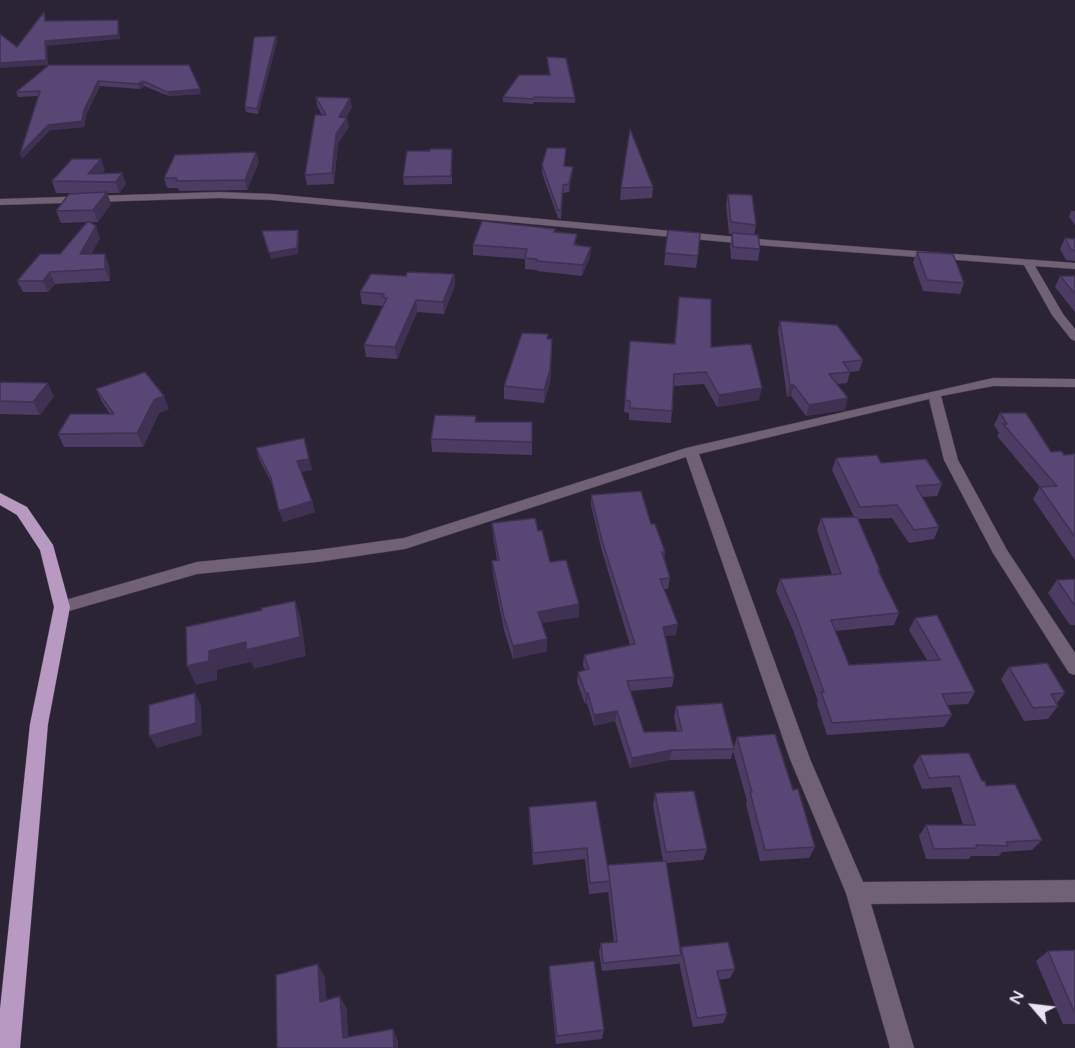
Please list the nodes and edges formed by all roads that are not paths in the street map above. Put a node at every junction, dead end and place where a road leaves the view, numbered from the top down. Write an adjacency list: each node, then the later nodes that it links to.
1 (0, 202): 2 (street)
2 (1027, 262): 3 (street); 4 (street)
3 (1075, 266)
4 (1075, 337)
5 (1075, 383): 6 (street)
6 (934, 394): 7 (street); 10 (street)
7 (691, 451): 9 (street); 12 (street)
8 (0, 498): 9 (main road)
9 (62, 607): 13 (main road)
10 (1075, 668)
11 (1075, 891): 12 (street)
12 (857, 893): 14 (street)
13 (8, 1048)
14 (902, 1048)

